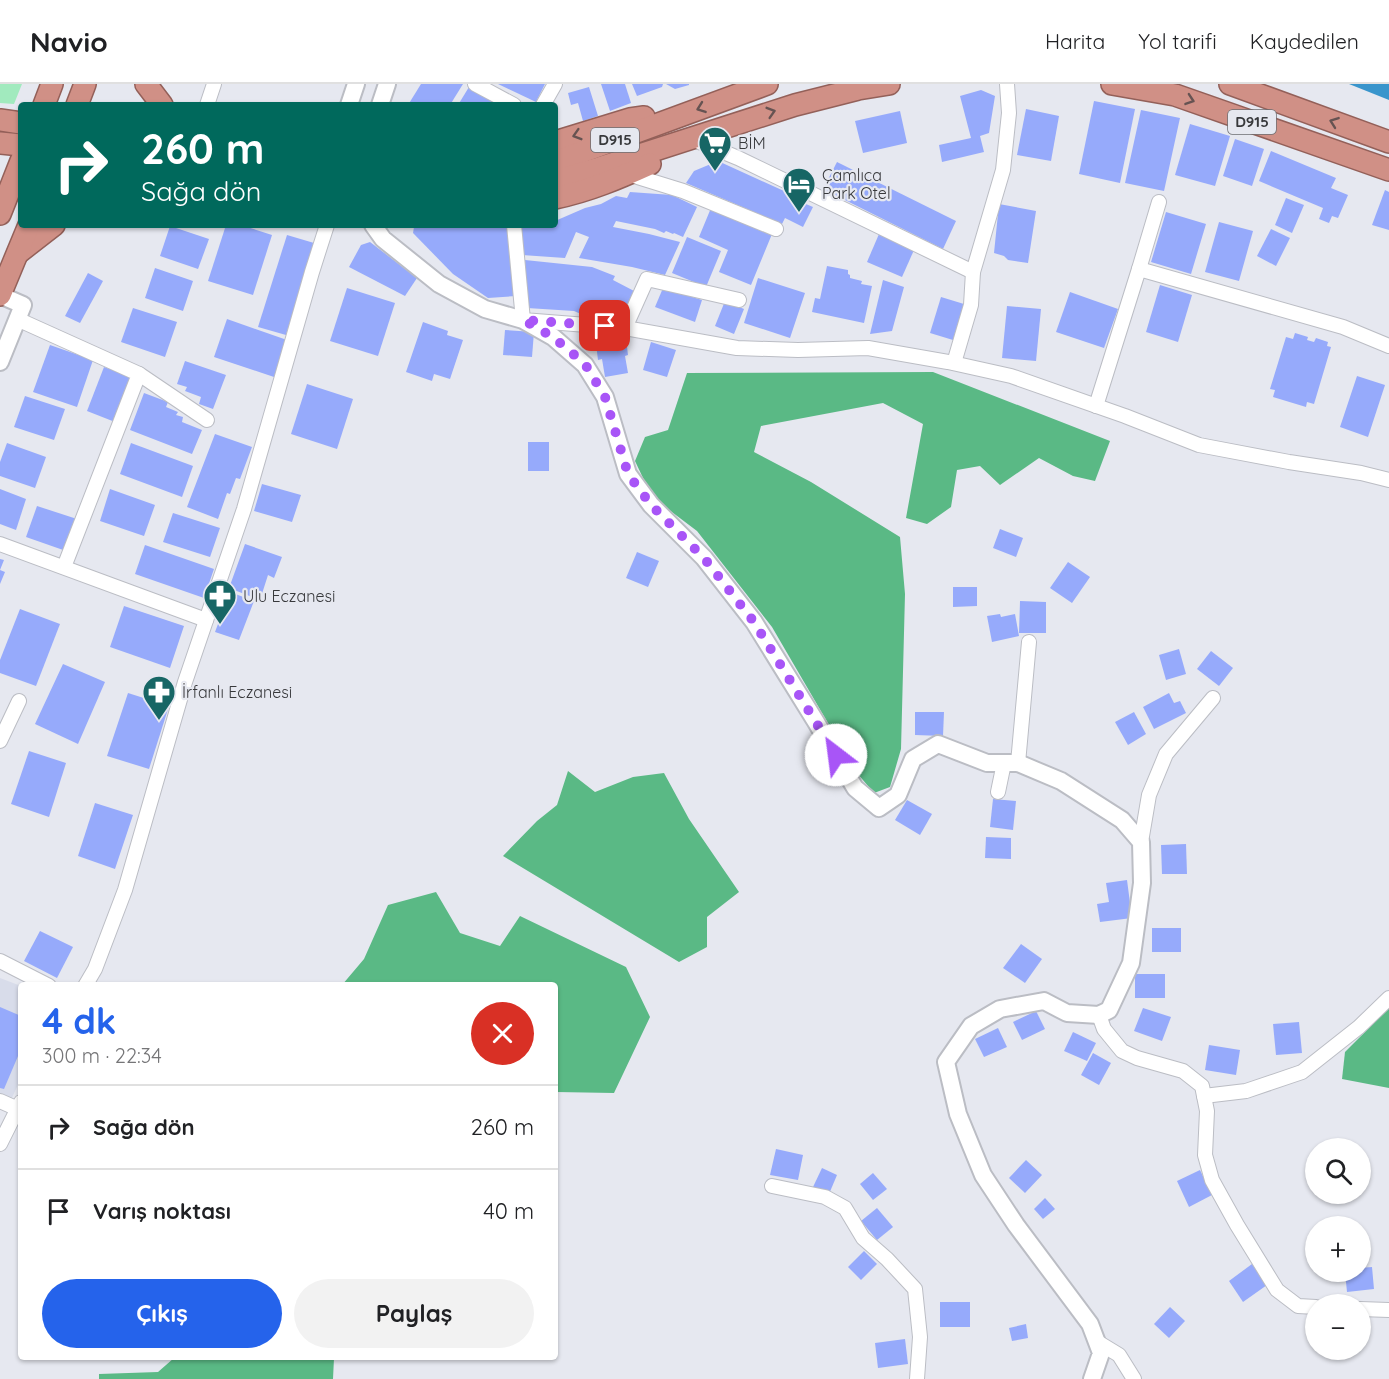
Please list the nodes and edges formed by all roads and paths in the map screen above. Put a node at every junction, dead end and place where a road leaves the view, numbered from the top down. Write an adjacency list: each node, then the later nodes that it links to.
1 (52, 84): 15 (highway)
2 (86, 84): 16 (highway)
3 (146, 84): 17 (highway)
4 (214, 84): 18 (street)
5 (356, 84): 19 (street)
6 (387, 84): 20 (street)
7 (475, 84): 21 (street)
8 (555, 84): 22 (street)
9 (767, 84): 14 (highway, D915)
10 (889, 84): 26 (highway, D915, one-way to 10)
11 (1007, 84): 48 (street)
12 (1112, 84): 34 (highway, D915, one-way to 34)
13 (1230, 84): 29 (highway, D915, one-way to 13)
14 (742, 88): 23 (highway, D915, one-way to 23)
15 (45, 102)
16 (78, 102)
17 (160, 102)
18 (208, 102)
19 (350, 102)
20 (381, 102)
21 (508, 102)
22 (545, 102)
23 (674, 118): 27 (highway, one-way to 27); 32 (highway, D915)
24 (0, 120): 25 (highway)
25 (18, 123)
26 (731, 124): 28 (highway); 36 (highway, D915)
27 (558, 141)
28 (697, 141): 35 (highway); 48 (street)
29 (1389, 142)
30 (0, 143): 31 (highway)
31 (18, 145)
32 (558, 161)
33 (18, 169): 39 (highway)
34 (1389, 170)
35 (628, 174): 37 (highway); 45 (street)
36 (558, 180)
37 (558, 197)
38 (1159, 202): 47 (street)
39 (0, 214)
40 (28, 228): 46 (highway)
41 (50, 228): 46 (highway)
42 (326, 228): 63 (street)
43 (375, 228): 52 (street)
44 (514, 228): 52 (street)
45 (776, 229)
46 (17, 253): 49 (highway)
47 (1139, 269): 54 (street); 58 (street)
48 (973, 272): 56 (street)
49 (0, 295): 51 (street)
50 (739, 300): 53 (street)
51 (17, 319): 55 (street); 57 (street)
52 (523, 320): 53 (street); 68 (street)
53 (626, 327): 56 (street)
54 (1389, 346)
55 (0, 362)
56 (954, 363): 58 (street)
57 (139, 374): 59 (street); 62 (street)
58 (1096, 406): 60 (street)
59 (207, 420)
60 (1389, 480)
61 (0, 544): 62 (street)
62 (64, 567): 63 (street)
63 (206, 620): 73 (street)
64 (1029, 642): 68 (street)
65 (1213, 698): 70 (street)
66 (20, 701): 67 (street)
67 (0, 741)
68 (1011, 763): 69 (street); 70 (street)
69 (998, 792)
70 (1141, 842): 75 (street)
71 (0, 961): 72 (street)
72 (41, 982)
73 (87, 982)
74 (1389, 998): 76 (street)
75 (1099, 1015): 76 (street); 85 (street)
76 (1204, 1096): 82 (street)
77 (0, 1101): 78 (street)
78 (18, 1105)
79 (18, 1107): 80 (street)
80 (0, 1144)
81 (772, 1186): 86 (street)
82 (1305, 1306)
83 (1371, 1309): 84 (street)
84 (1389, 1310)
85 (1096, 1341): 87 (street); 88 (street)
86 (917, 1379)
87 (1092, 1379)
88 (1134, 1379)

